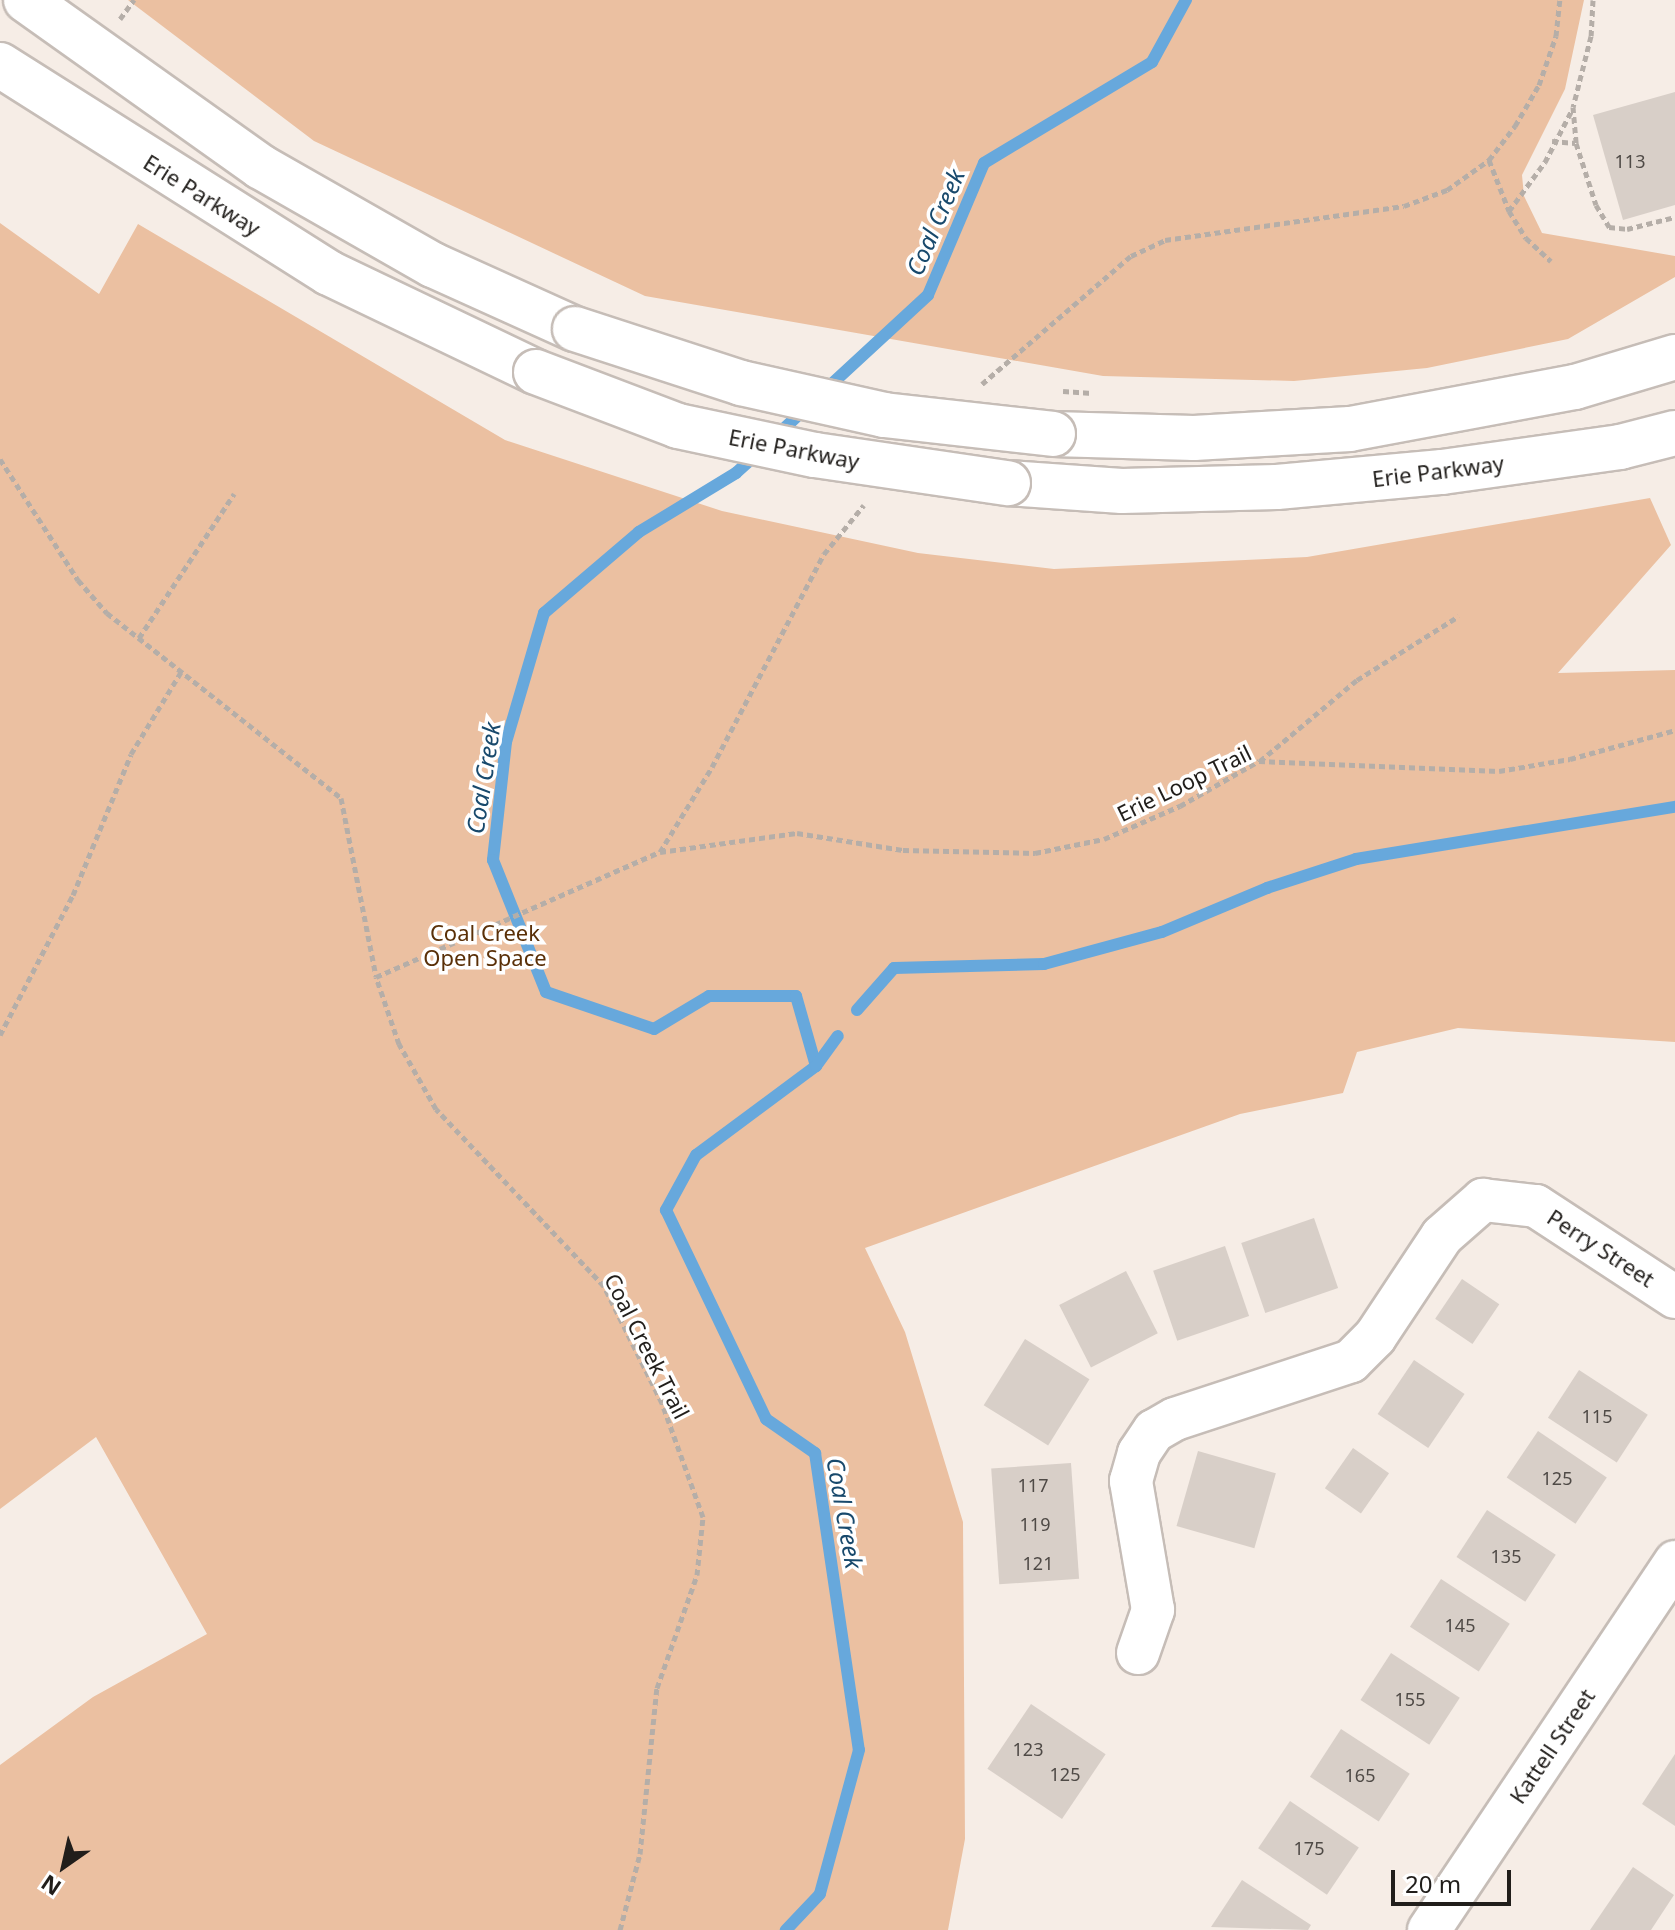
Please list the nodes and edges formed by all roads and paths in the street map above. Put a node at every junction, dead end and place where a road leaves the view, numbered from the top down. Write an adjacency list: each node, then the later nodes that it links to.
1 (26, 0): 11 (main road, bridge)
2 (1593, 0): 4 (path)
3 (0, 65): 16 (main road, Erie Parkway, bridge)
4 (1573, 107): 5 (path); 6 (path)
5 (1552, 141): 6 (path); 8 (path)
6 (1576, 143): 9 (path)
7 (1489, 160): 8 (path)
8 (1509, 211): 10 (path)
9 (1675, 217)
10 (1551, 261)
11 (1675, 357)
12 (969, 384): 13 (path)
13 (997, 388)
14 (1061, 391): 15 (path, bridge)
15 (1092, 393)
16 (1675, 433)
17 (0, 459): 20 (path, Coal Creek Trail)
18 (234, 494): 20 (path)
19 (1459, 616): 23 (path)
20 (139, 638): 21 (path, Coal Creek Trail)
21 (181, 672): 26 (path, Coal Creek Trail); 27 (path)
22 (1675, 730): 23 (path, Erie Loop Trail)
23 (1259, 761): 24 (path, Erie Loop Trail)
24 (660, 852)
25 (549, 901): 26 (path)
26 (376, 977): 31 (path, Coal Creek Trail)
27 (0, 1035)
28 (1675, 1297): 30 (street, Perry Street)
29 (1675, 1562): 32 (street, Kattell Street)
30 (1138, 1653)
31 (620, 1930)
32 (1429, 1930)

